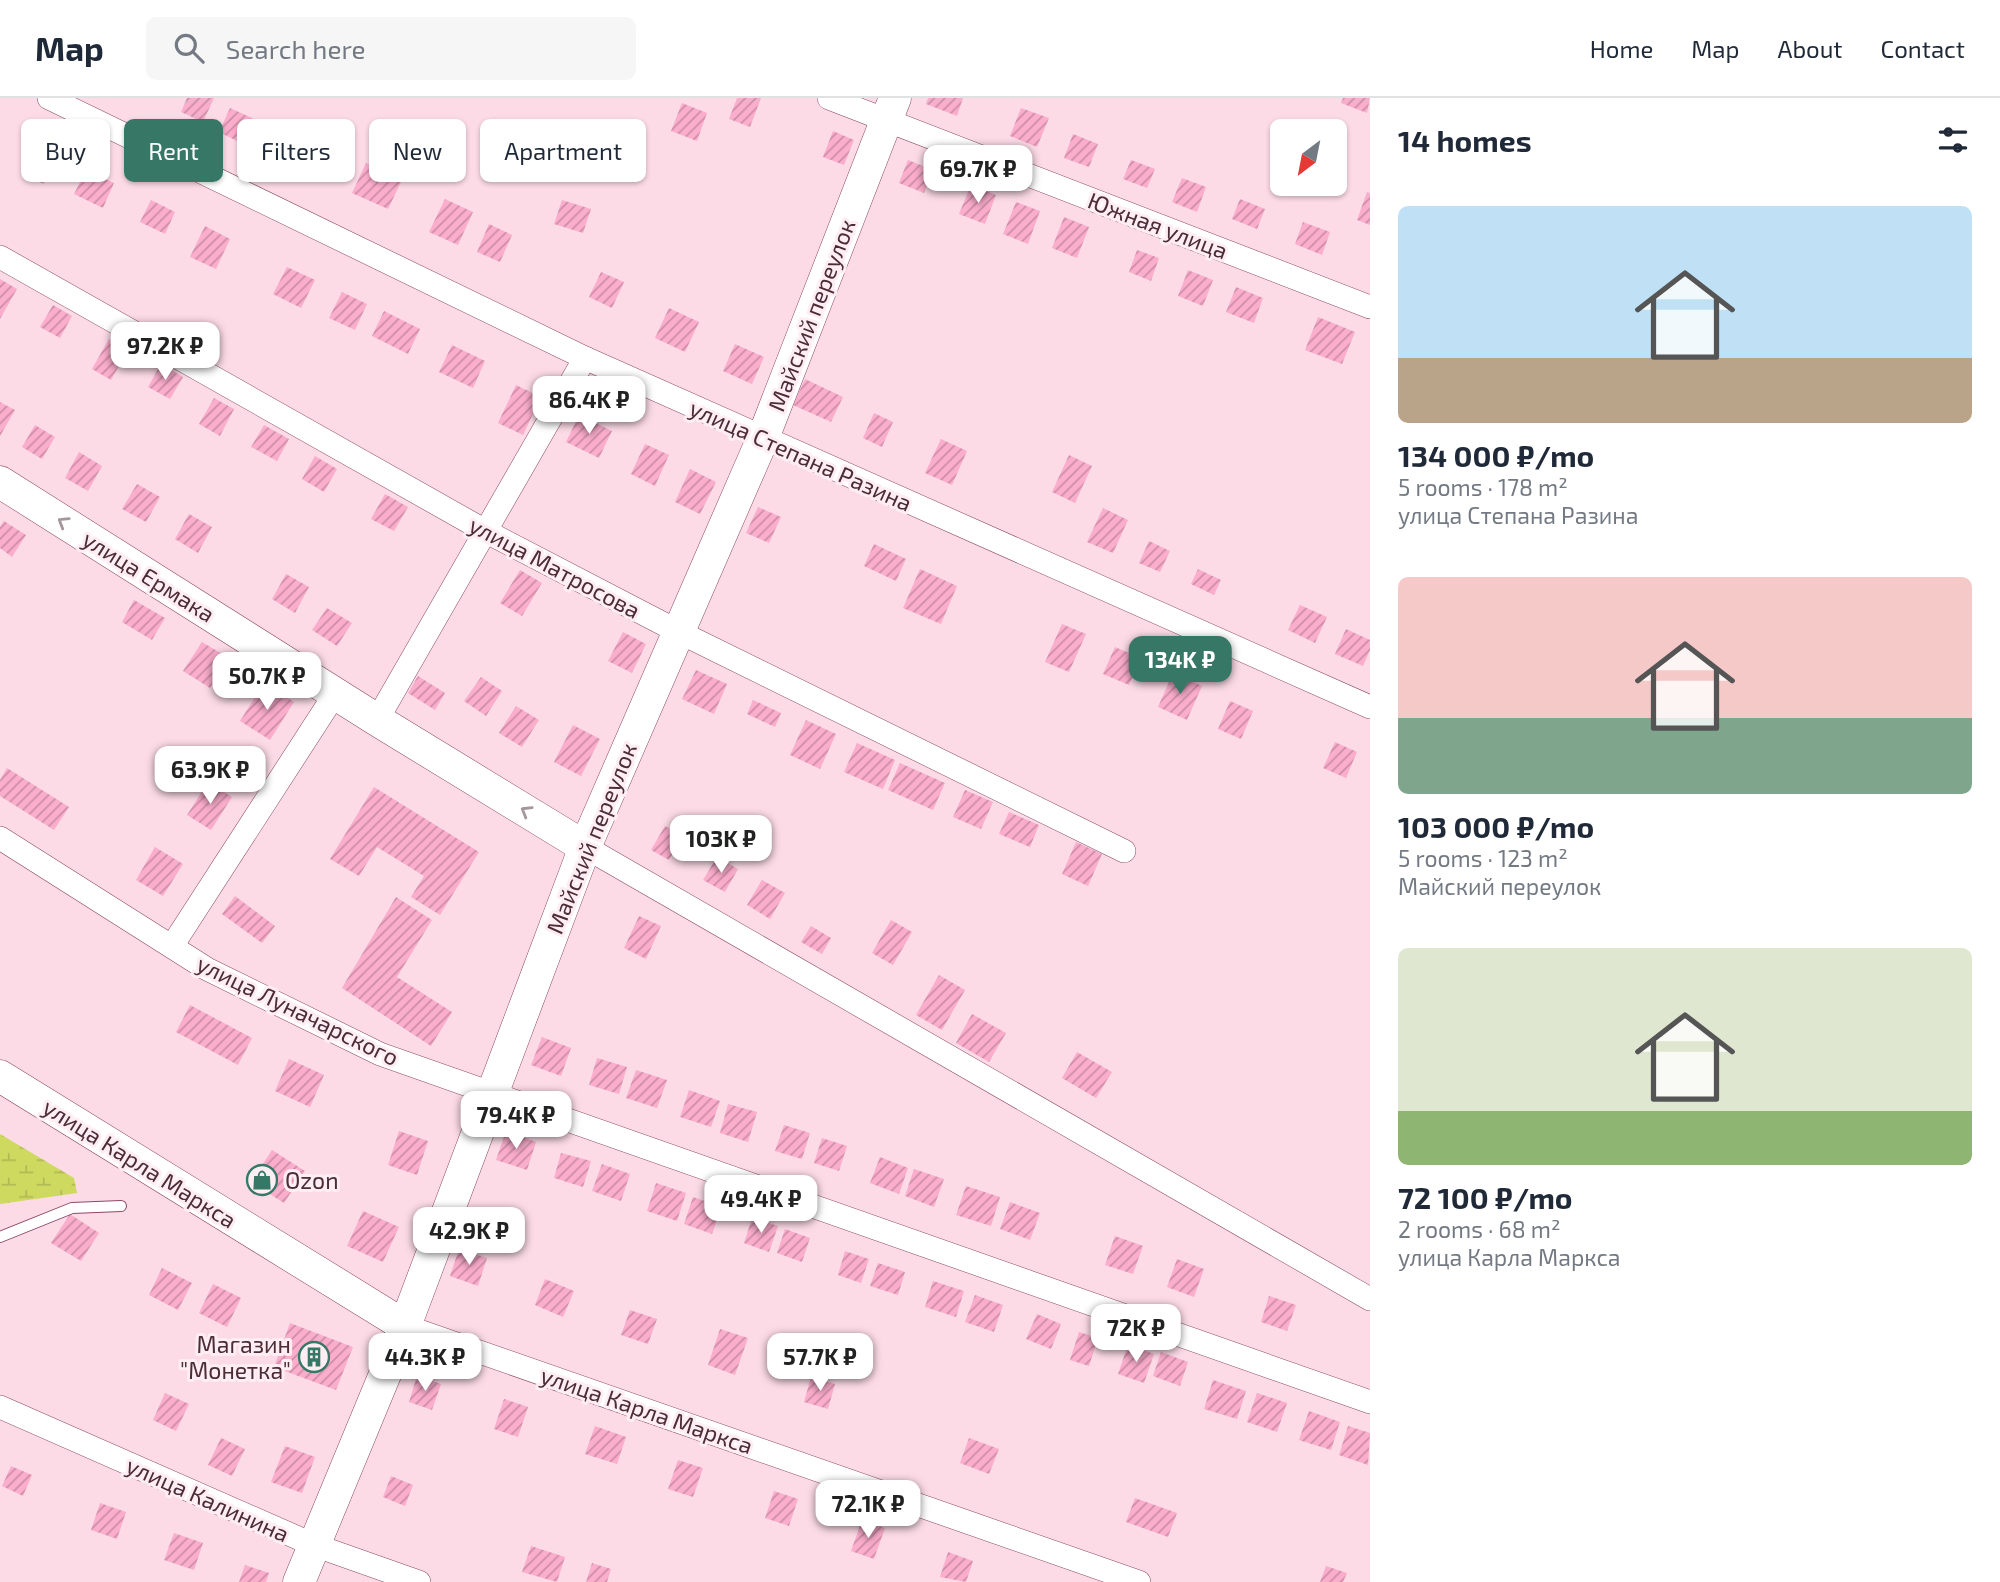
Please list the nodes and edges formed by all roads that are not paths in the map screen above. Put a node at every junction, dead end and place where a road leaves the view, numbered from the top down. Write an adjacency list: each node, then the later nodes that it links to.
1 (49, 98): 6 (street, улица Степана Разина)
2 (830, 98): 3 (street, Южная улица)
3 (890, 109): 5 (street, Южная улица); 7 (main road, Майский переулок)
4 (0, 257): 9 (street, улица Матросова)
5 (1370, 307)
6 (585, 358): 7 (street, улица Степана Разина); 9 (street)
7 (763, 438): 10 (main road, Майский переулок); 12 (street, улица Степана Разина)
8 (0, 482): 11 (main road, улица Ермака, one-way to 8)
9 (487, 531): 10 (street, улица Матросова); 13 (street)
10 (679, 632): 15 (main road, Майский переулок); 16 (street, улица Матросова)
11 (335, 694): 13 (main road, улица Ермака); 17 (street)
12 (1370, 707)
13 (377, 720): 15 (main road, улица Ермака, one-way to 13)
14 (0, 838): 17 (street, улица Луначарского)
15 (585, 847): 19 (main road, Майский переулок); 22 (street)
16 (1124, 851)
17 (172, 946): 19 (street, улица Луначарского)
18 (0, 1076): 23 (main road, улица Карла Маркса)
19 (492, 1091): 23 (main road, Майский переулок); 24 (street, улица Луначарского)
20 (121, 1206): 21 (lane)
21 (0, 1237)
22 (1370, 1299)
23 (405, 1326): 26 (main road, Майский переулок); 29 (street, улица Карла Маркса)
24 (1370, 1402)
25 (0, 1407): 26 (street, улица Калинина)
26 (314, 1545): 27 (main road, Майский переулок); 28 (street, улица Калинина)
27 (299, 1582)
28 (419, 1582)
29 (1139, 1582)

